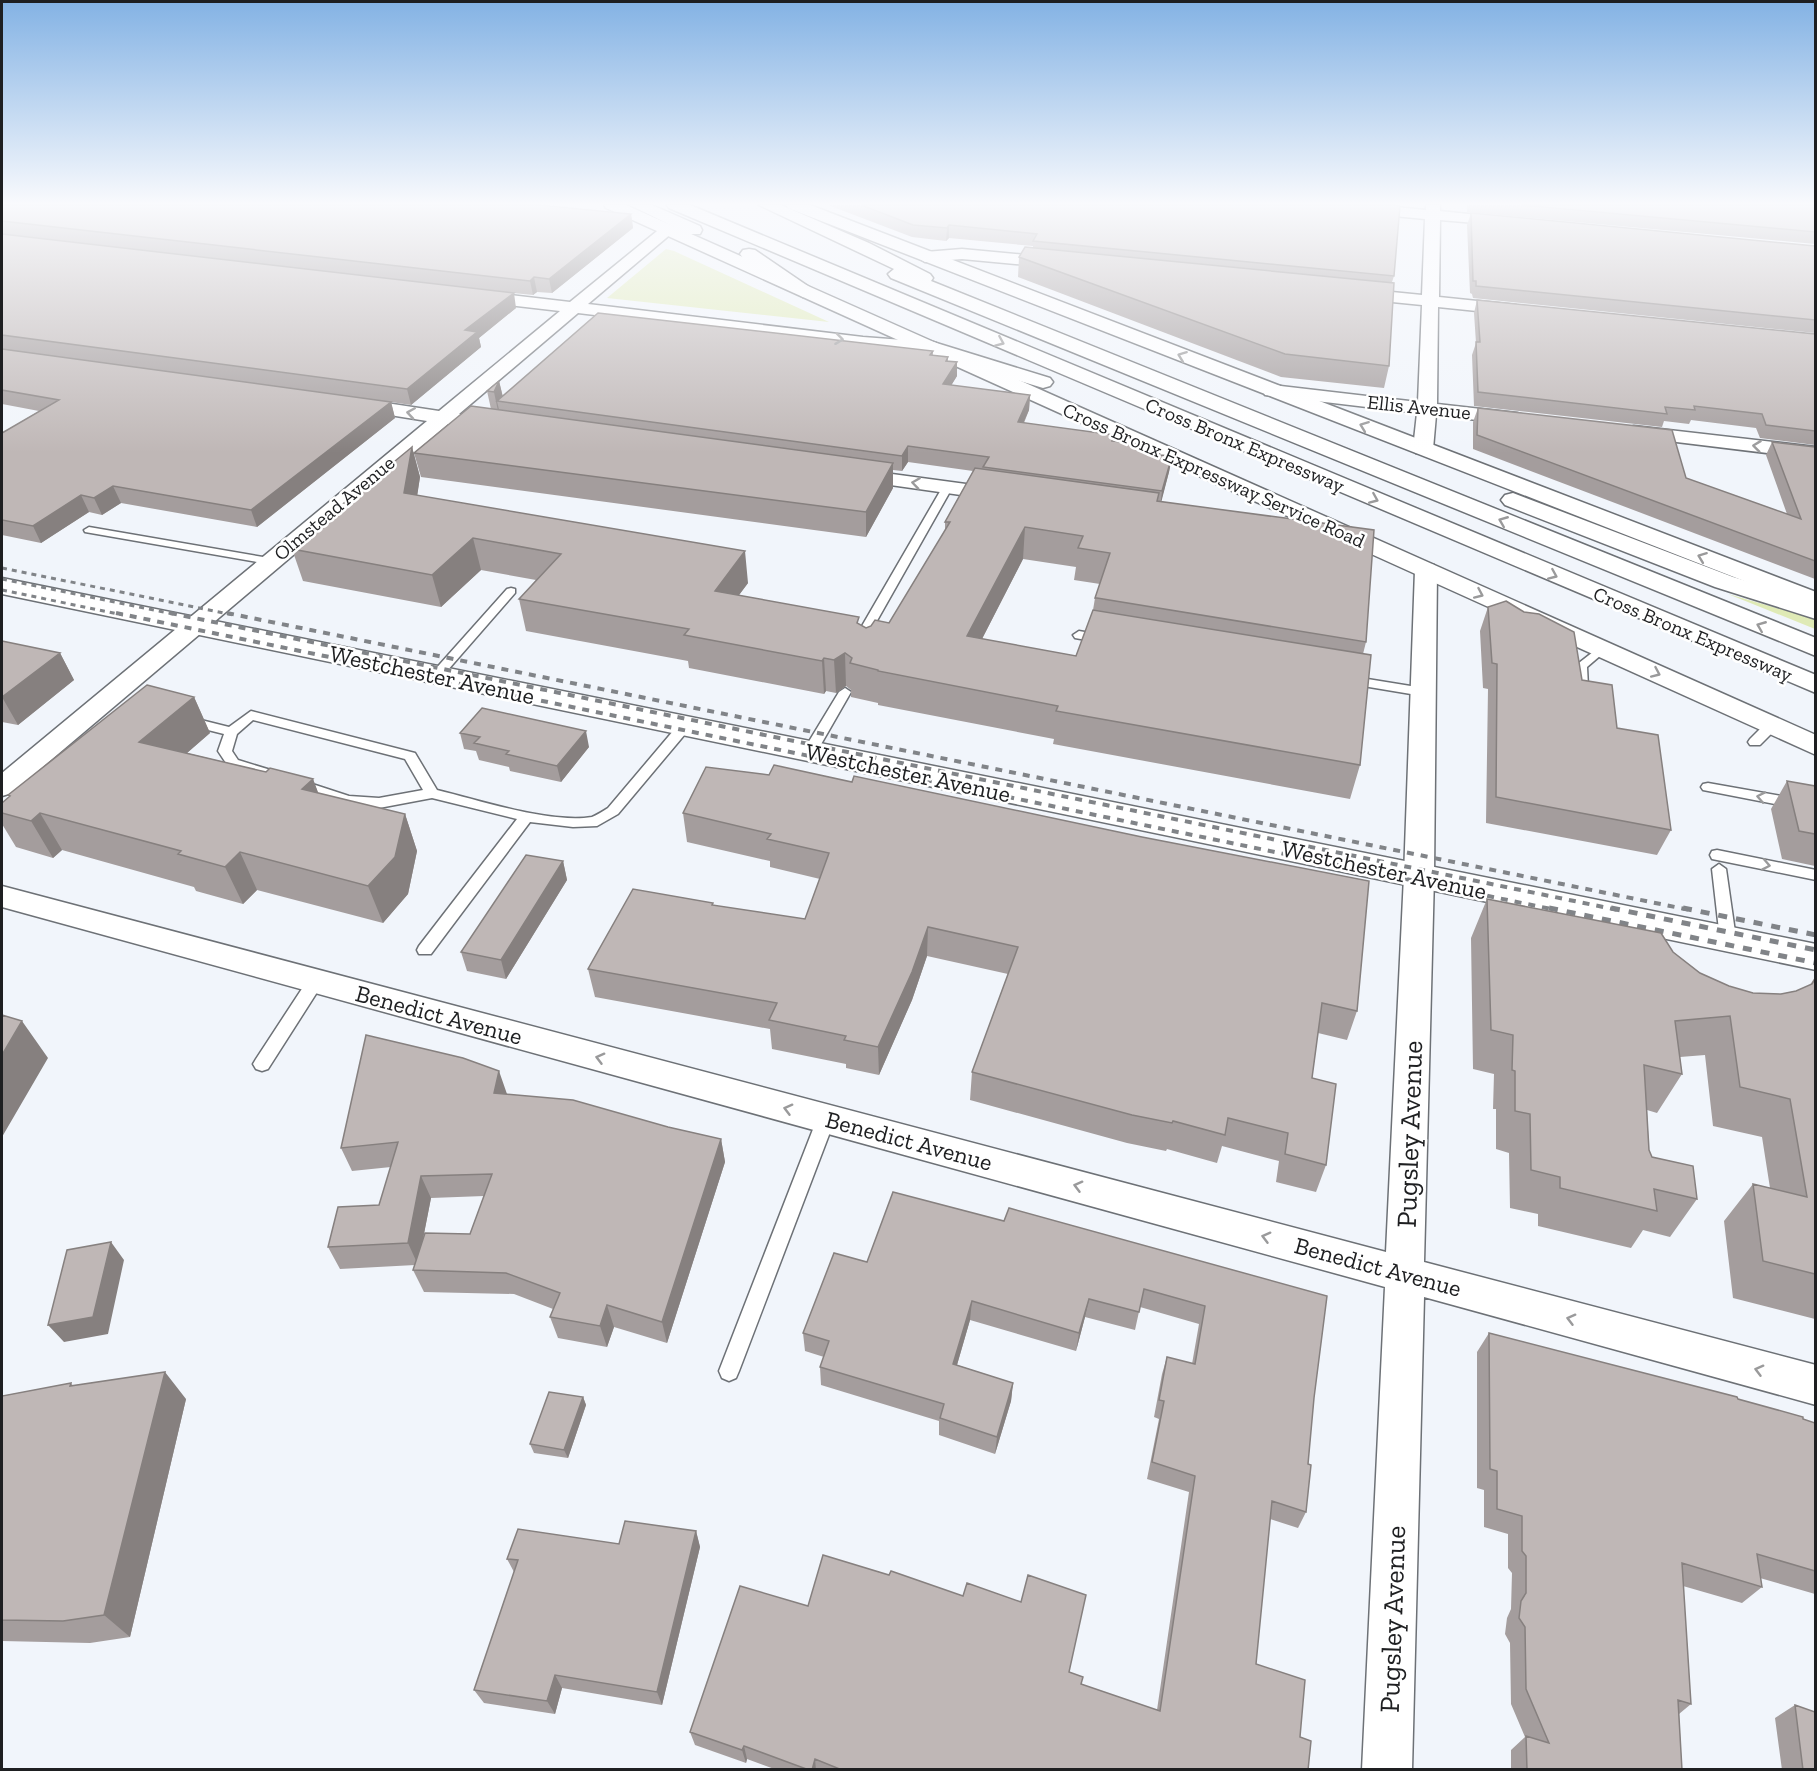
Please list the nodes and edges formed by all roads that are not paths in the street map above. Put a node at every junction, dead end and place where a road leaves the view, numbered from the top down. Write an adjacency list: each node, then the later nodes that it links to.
1 (597, 288): 13 (street, Olmstead Avenue)
2 (797, 288): 11 (main road, Cross Bronx Expressway Service Road)
3 (801, 288): 11 (main road)
4 (869, 288): 48 (main road, Cross Bronx Expressway, one-way to 48)
5 (931, 288): 14 (main road, Cross Bronx Expressway)
6 (942, 288): 14 (main road)
7 (1004, 288): 18 (main road, one-way to 7)
8 (1430, 288): 12 (street)
9 (1334, 291): 12 (street)
10 (453, 293): 13 (street)
11 (809, 293): 16 (main road, Cross Bronx Expressway Service Road)
12 (1430, 301): 15 (street); 20 (street)
13 (573, 307): 16 (street, one-way to 16); 21 (street, Olmstead Avenue)
14 (981, 308): 17 (main road, Cross Bronx Expressway)
15 (1534, 311)
16 (930, 347): 30 (main road, Cross Bronx Expressway Service Road); 33 (main road)
17 (1095, 355): 39 (main road); 43 (main road, Cross Bronx Expressway, one-way to 17)
18 (1272, 391): 20 (street, Ellis Avenue); 25 (main road, one-way to 18)
19 (330, 401): 21 (street, one-way to 19)
20 (1427, 408): 22 (street, Ellis Avenue); 25 (street)
21 (442, 418): 23 (street); 34 (street, Olmstead Avenue)
22 (1531, 420)
23 (519, 429)
24 (1614, 430): 26 (street, one-way to 24)
25 (1423, 449): 38 (main road, one-way to 25)
26 (1815, 453)
27 (838, 472): 28 (street, one-way to 27)
28 (947, 488): 29 (street); 45 (lane)
29 (1027, 499)
30 (1326, 525): 32 (street); 33 (main road, Cross Bronx Expressway Service Road)
31 (89, 530): 34 (lane)
32 (1300, 534)
33 (1429, 553): 44 (main road, Cross Bronx Expressway Service Road, one-way to 44); 50 (street, Pugsley Avenue)
34 (269, 561): 40 (street, Olmstead Avenue)
35 (1486, 570): 52 (main road)
36 (2, 586): 40 (main road, Westchester Avenue)
37 (511, 591): 46 (lane)
38 (1815, 601)
39 (1815, 611)
40 (194, 625): 46 (main road, Westchester Avenue); 58 (street, Olmstead Avenue)
41 (1080, 635): 42 (lane)
42 (1118, 642)
43 (1815, 648)
44 (1602, 649): 51 (lane); 56 (main road, Cross Bronx Expressway Service Road, one-way to 56)
45 (866, 655)
46 (436, 676): 54 (main road, Westchester Avenue)
47 (1335, 678): 50 (lane)
48 (1815, 685)
49 (845, 692): 57 (lane)
50 (1423, 692): 64 (street, Pugsley Avenue)
51 (1583, 699)
52 (1815, 699)
53 (171, 717): 55 (lane)
54 (684, 727): 57 (main road, Westchester Avenue); 62 (lane)
55 (231, 732): 60 (lane); 60 (lane)
56 (1815, 746)
57 (809, 753): 64 (main road, Westchester Avenue)
58 (2, 787)
59 (1707, 787): 61 (lane, one-way to 59)
60 (432, 793): 62 (lane)
61 (1815, 807)
62 (525, 817): 67 (lane)
63 (1815, 875): 66 (lane, one-way to 63)
64 (1419, 876): 66 (main road, Westchester Avenue); 72 (street, Pugsley Avenue)
65 (2, 897): 69 (street, Benedict Avenue)
66 (1728, 939): 68 (main road, Westchester Avenue)
67 (425, 950)
68 (1815, 957)
69 (315, 982): 70 (lane); 71 (street, Benedict Avenue, one-way to 69)
70 (262, 1064)
71 (826, 1119): 72 (street, Benedict Avenue, one-way to 71); 73 (lane)
72 (1404, 1274): 74 (street, Benedict Avenue, one-way to 72); 75 (street, Pugsley Avenue)
73 (729, 1371)
74 (1815, 1385)
75 (1387, 1770)

